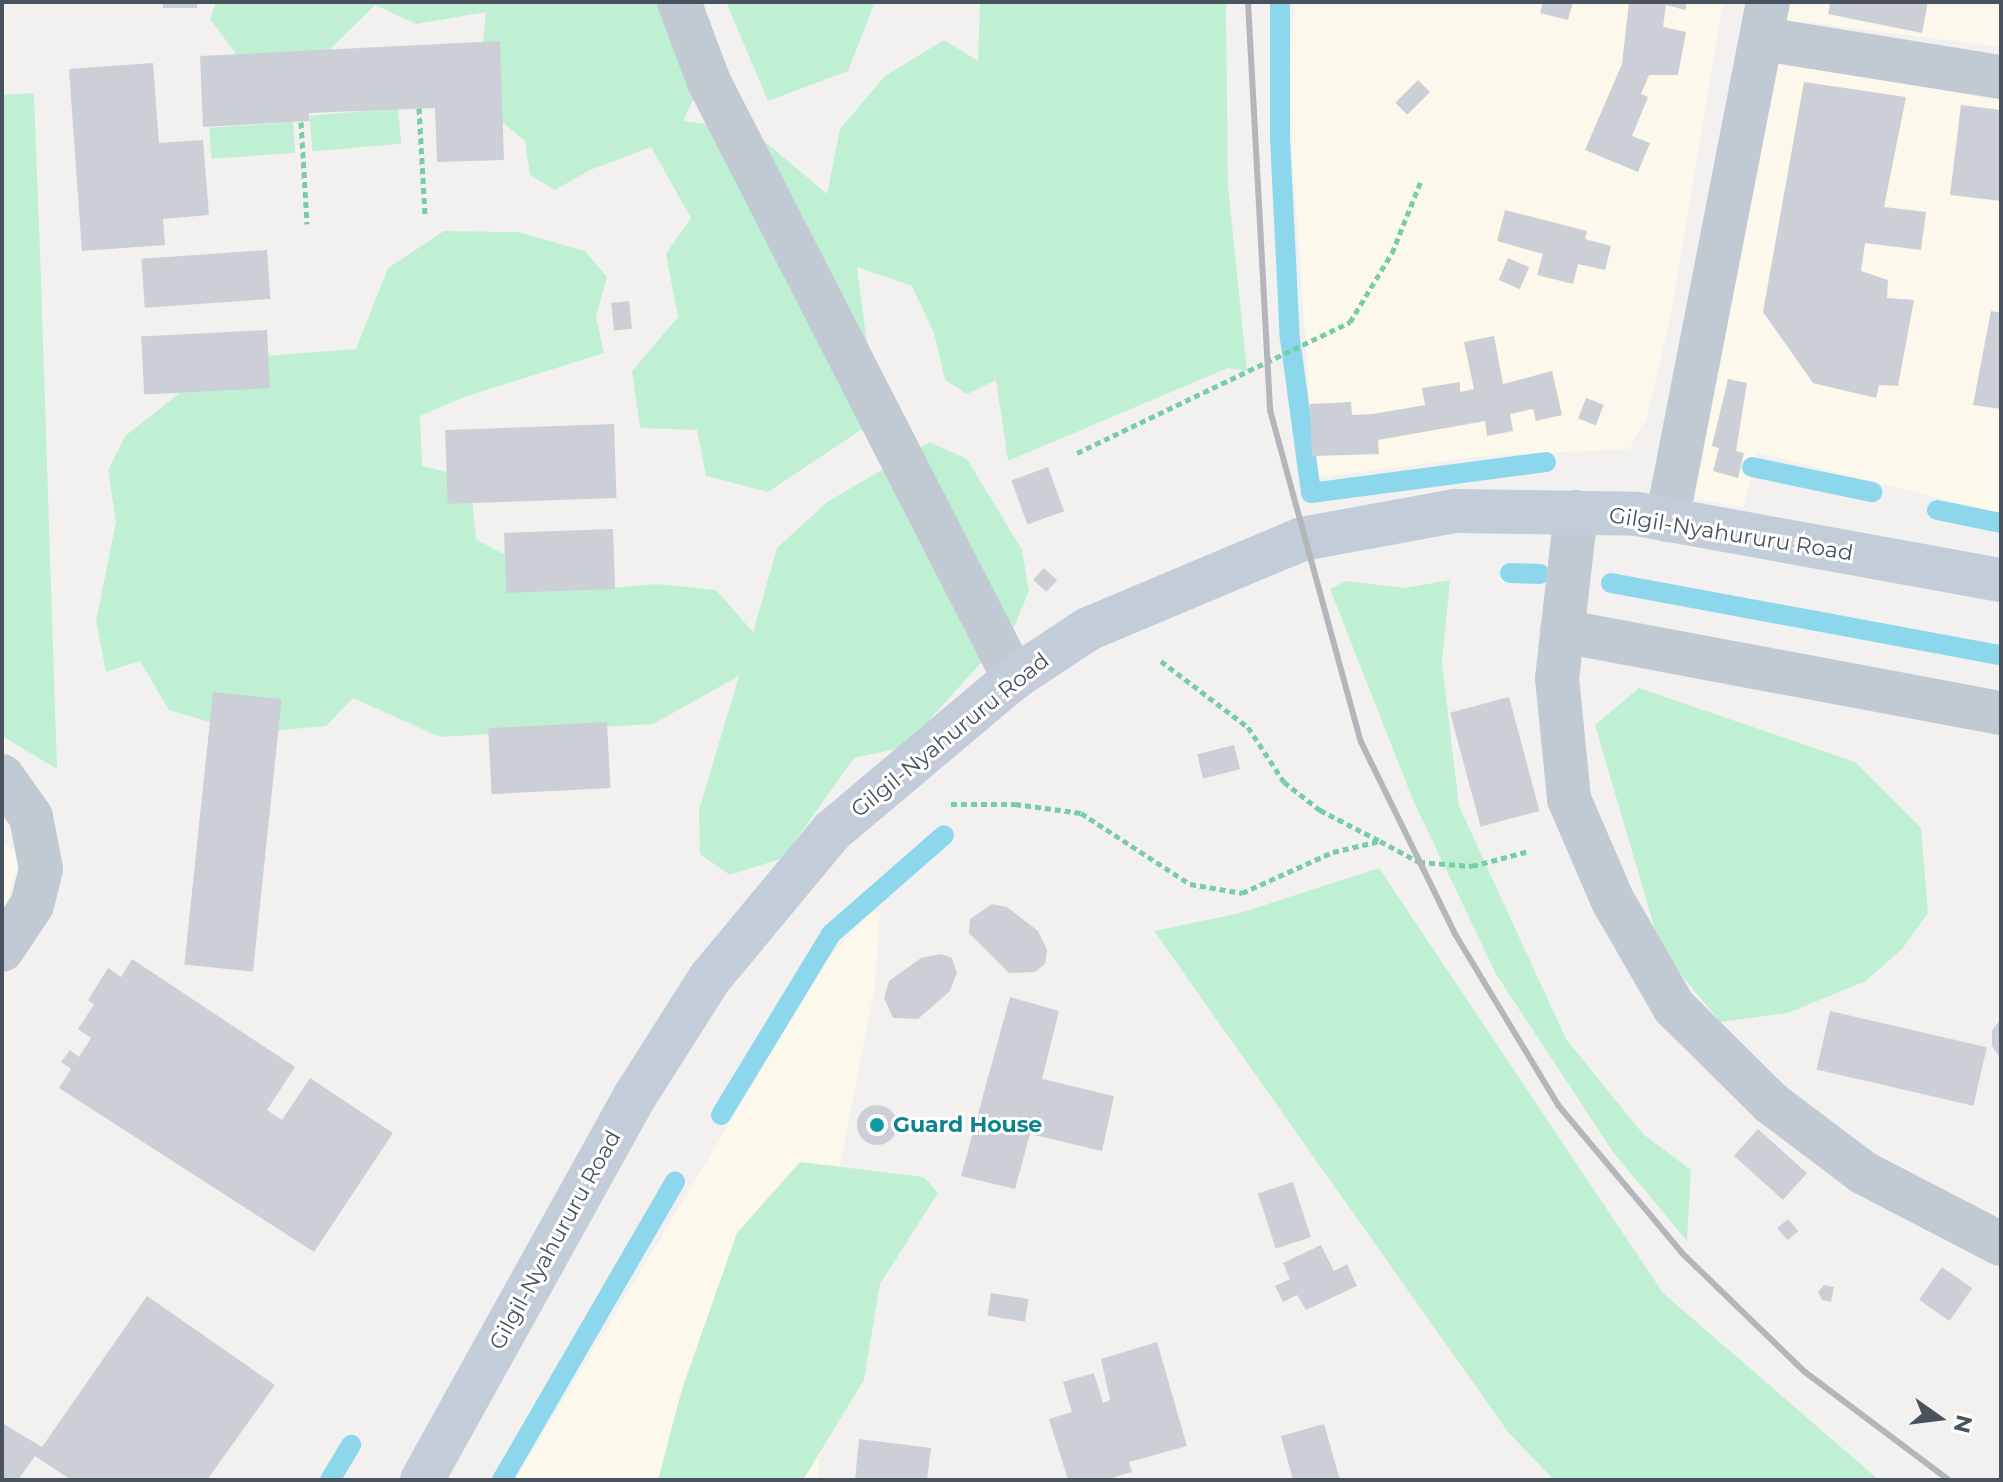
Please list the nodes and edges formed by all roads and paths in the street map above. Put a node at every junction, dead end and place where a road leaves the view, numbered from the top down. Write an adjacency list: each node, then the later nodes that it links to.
1 (679, 2): 15 (street)
2 (1765, 20): 3 (street); 11 (street)
3 (2001, 77)
4 (419, 108): 7 (path)
5 (301, 122): 8 (path)
6 (1421, 181): 9 (path)
7 (425, 217)
8 (307, 224)
9 (1077, 453)
10 (1576, 512): 11 (main road, Gilgil-Nyahururu Road); 13 (main road, Gilgil-Nyahururu Road); 14 (street)
11 (1667, 520): 12 (main road, Gilgil-Nyahururu Road)
12 (2001, 580)
13 (1111, 618): 15 (main road, Gilgil-Nyahururu Road); 20 (path)
14 (1562, 631): 16 (street); 19 (street)
15 (1014, 678): 18 (main road, Gilgil-Nyahururu Road)
16 (2001, 713)
17 (2, 776): 21 (street)
18 (862, 805): 20 (path); 23 (main road, Gilgil-Nyahururu Road)
19 (1585, 836): 20 (path); 22 (street)
20 (1380, 841)
21 (2, 950)
22 (2001, 1244)
23 (422, 1480)

